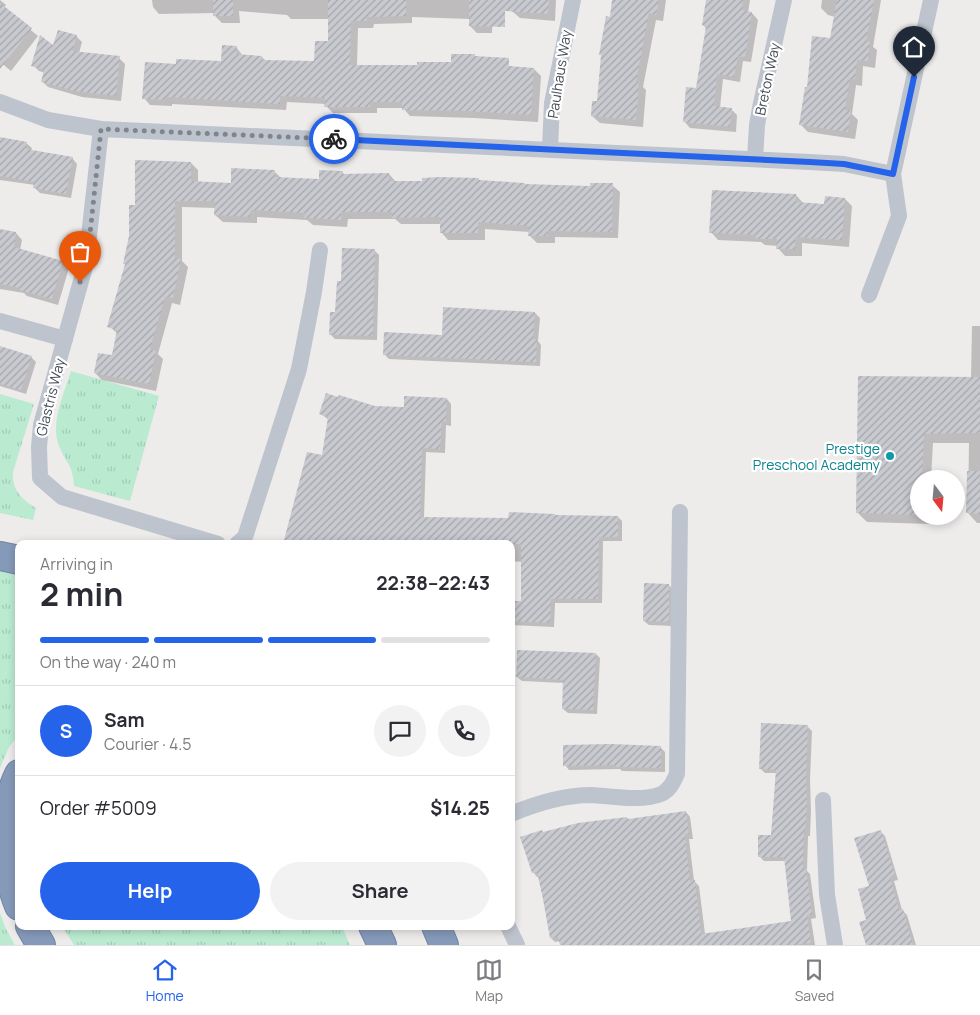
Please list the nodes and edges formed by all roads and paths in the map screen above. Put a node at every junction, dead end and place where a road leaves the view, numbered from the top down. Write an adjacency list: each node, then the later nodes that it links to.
1 (573, 0): 6 (street, Paulhaus Way)
2 (784, 0): 7 (street, Breton Way)
3 (931, 0): 8 (street)
4 (0, 102): 5 (street)
5 (101, 129): 6 (street); 12 (street, Glastris Way)
6 (550, 150): 7 (street)
7 (755, 159): 8 (street)
8 (893, 174): 10 (street)
9 (320, 250): 15 (street)
10 (869, 295)
11 (0, 321): 12 (street)
12 (64, 339): 14 (street, Glastris Way)
13 (680, 512): 20 (street)
14 (204, 540)
15 (242, 540)
16 (0, 556): 17 (highway)
17 (15, 559)
18 (15, 786): 21 (highway)
19 (823, 800): 30 (street)
20 (515, 813)
21 (15, 893)
22 (32, 930): 26 (highway)
23 (375, 930): 27 (highway)
24 (438, 930): 28 (highway)
25 (510, 930): 29 (street)
26 (41, 945)
27 (382, 945)
28 (444, 945)
29 (517, 945)
30 (835, 945)

